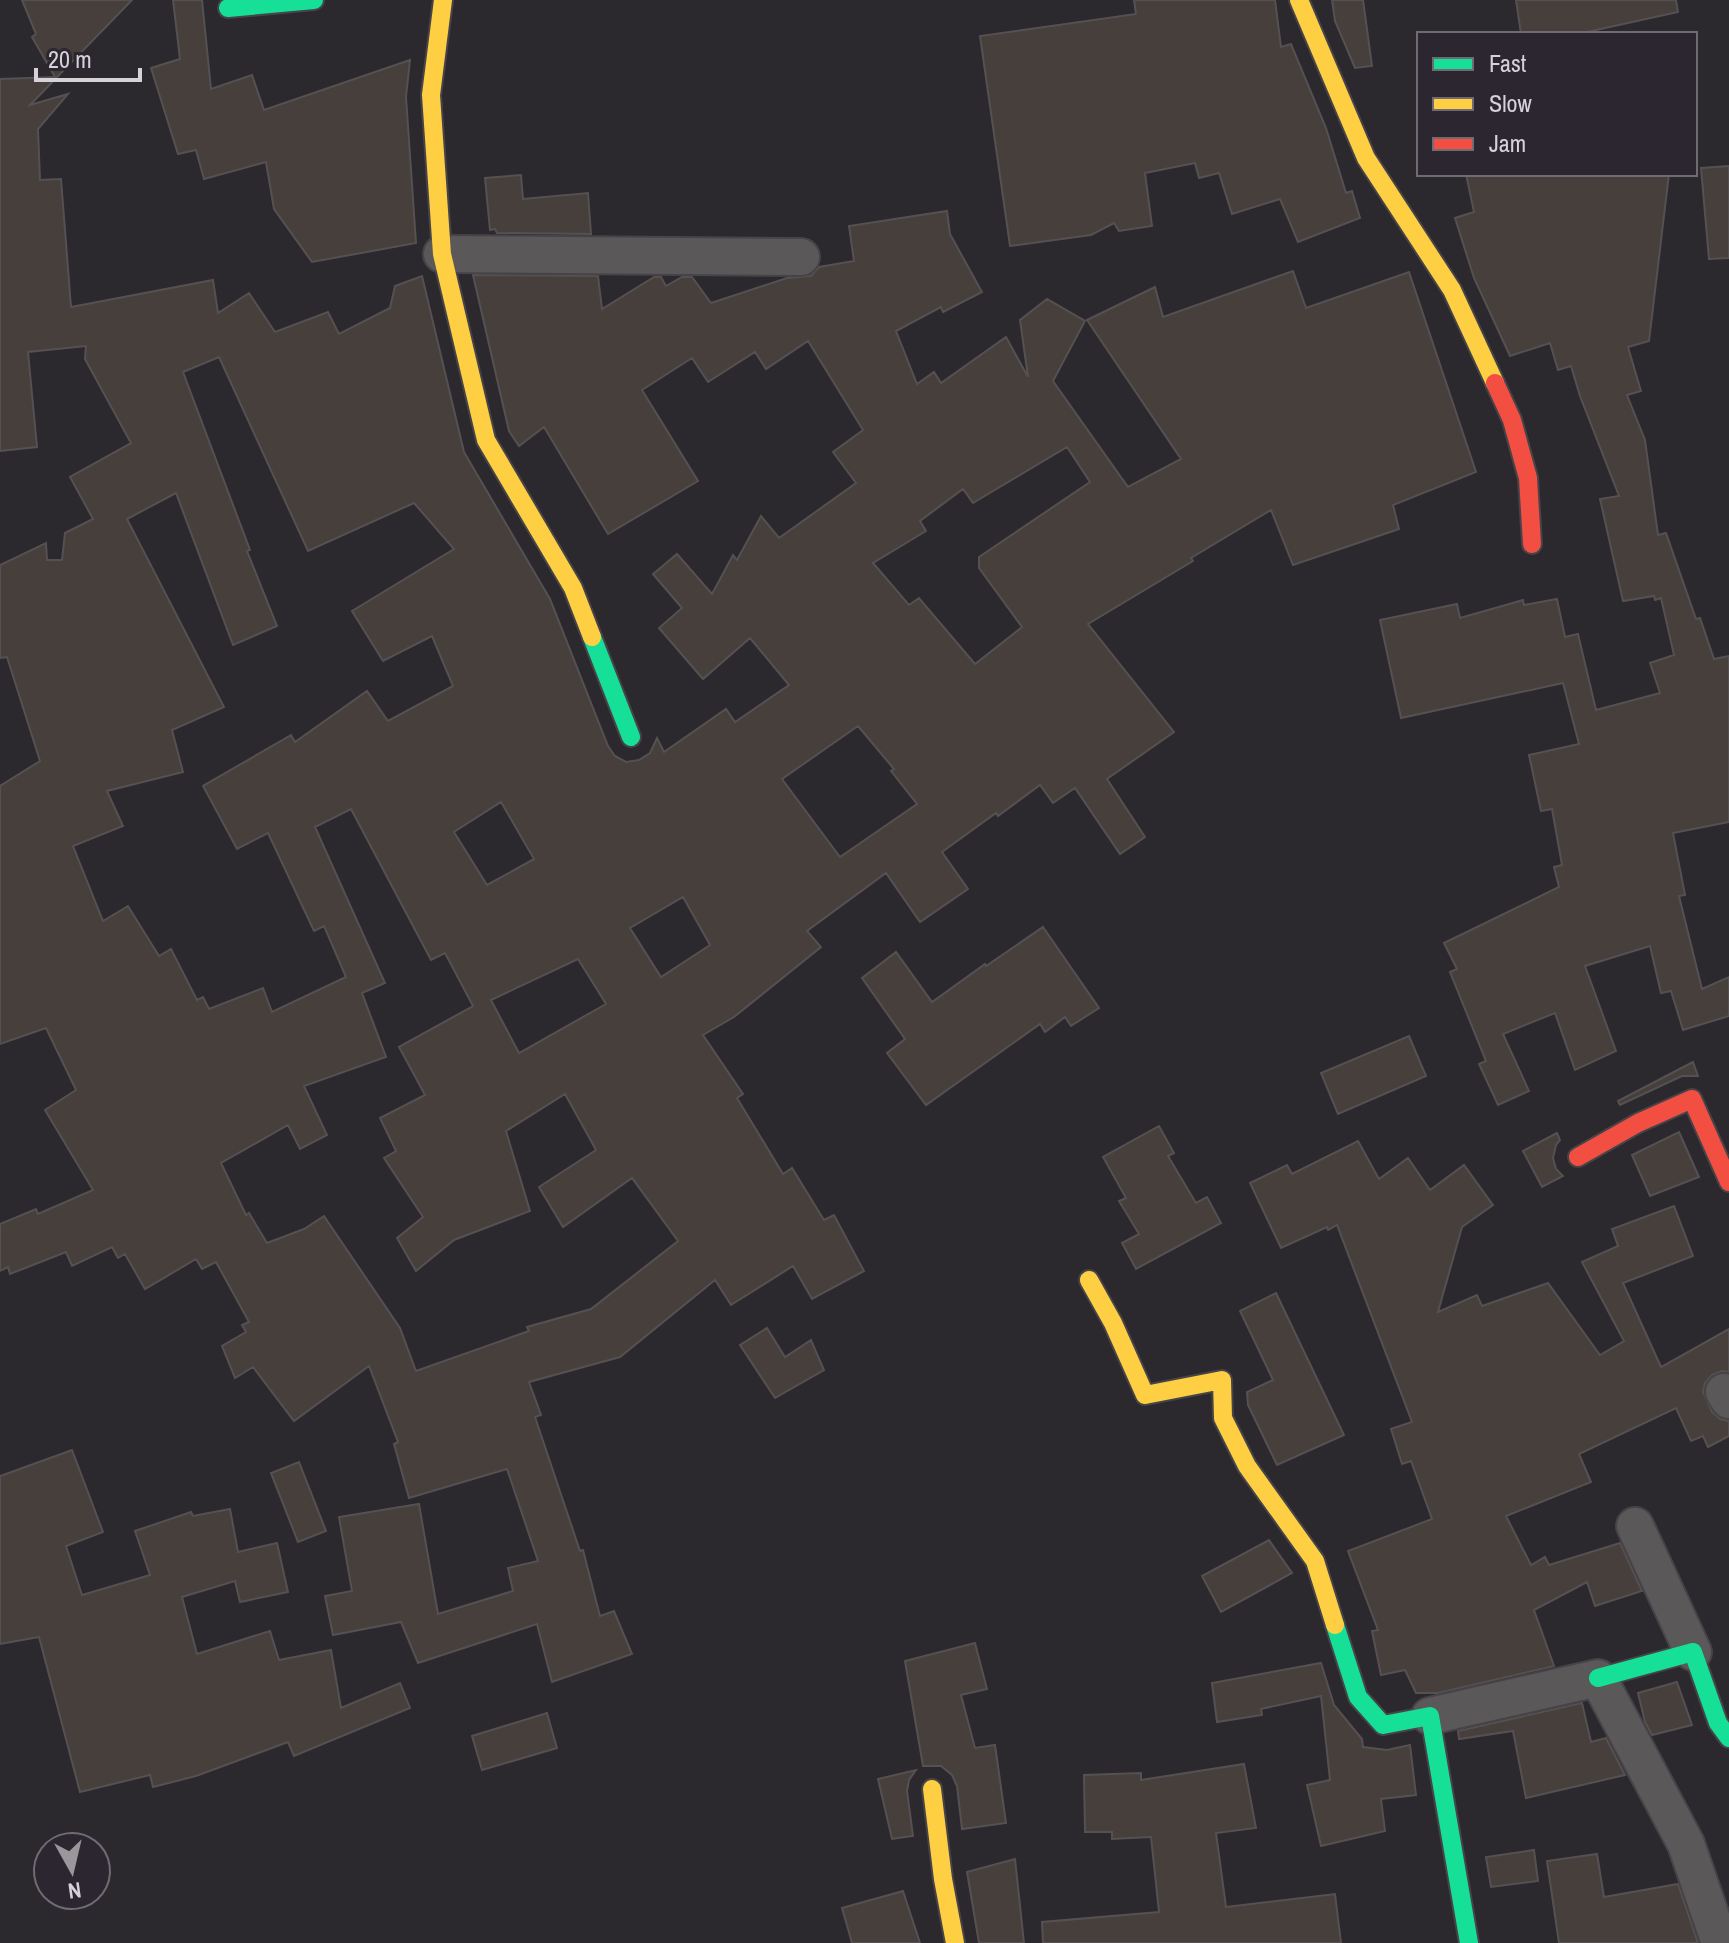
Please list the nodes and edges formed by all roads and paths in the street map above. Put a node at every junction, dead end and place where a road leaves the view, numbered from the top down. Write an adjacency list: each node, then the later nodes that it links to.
1 (314, 0): 4 (street)
2 (443, 0): 5 (street)
3 (1299, 0): 7 (street)
4 (220, 4)
5 (442, 254): 6 (street); 8 (street)
6 (801, 257)
7 (1532, 544)
8 (631, 737)
9 (1578, 1157): 10 (street)
10 (1729, 1182)
11 (1089, 1280): 15 (street)
12 (1635, 1526): 13 (street)
13 (1693, 1652): 14 (street); 16 (street)
14 (1598, 1678): 15 (street); 20 (street)
15 (1430, 1716): 19 (street)
16 (1729, 1738)
17 (932, 1789): 18 (street)
18 (955, 1943)
19 (1469, 1943)
20 (1720, 1943)

